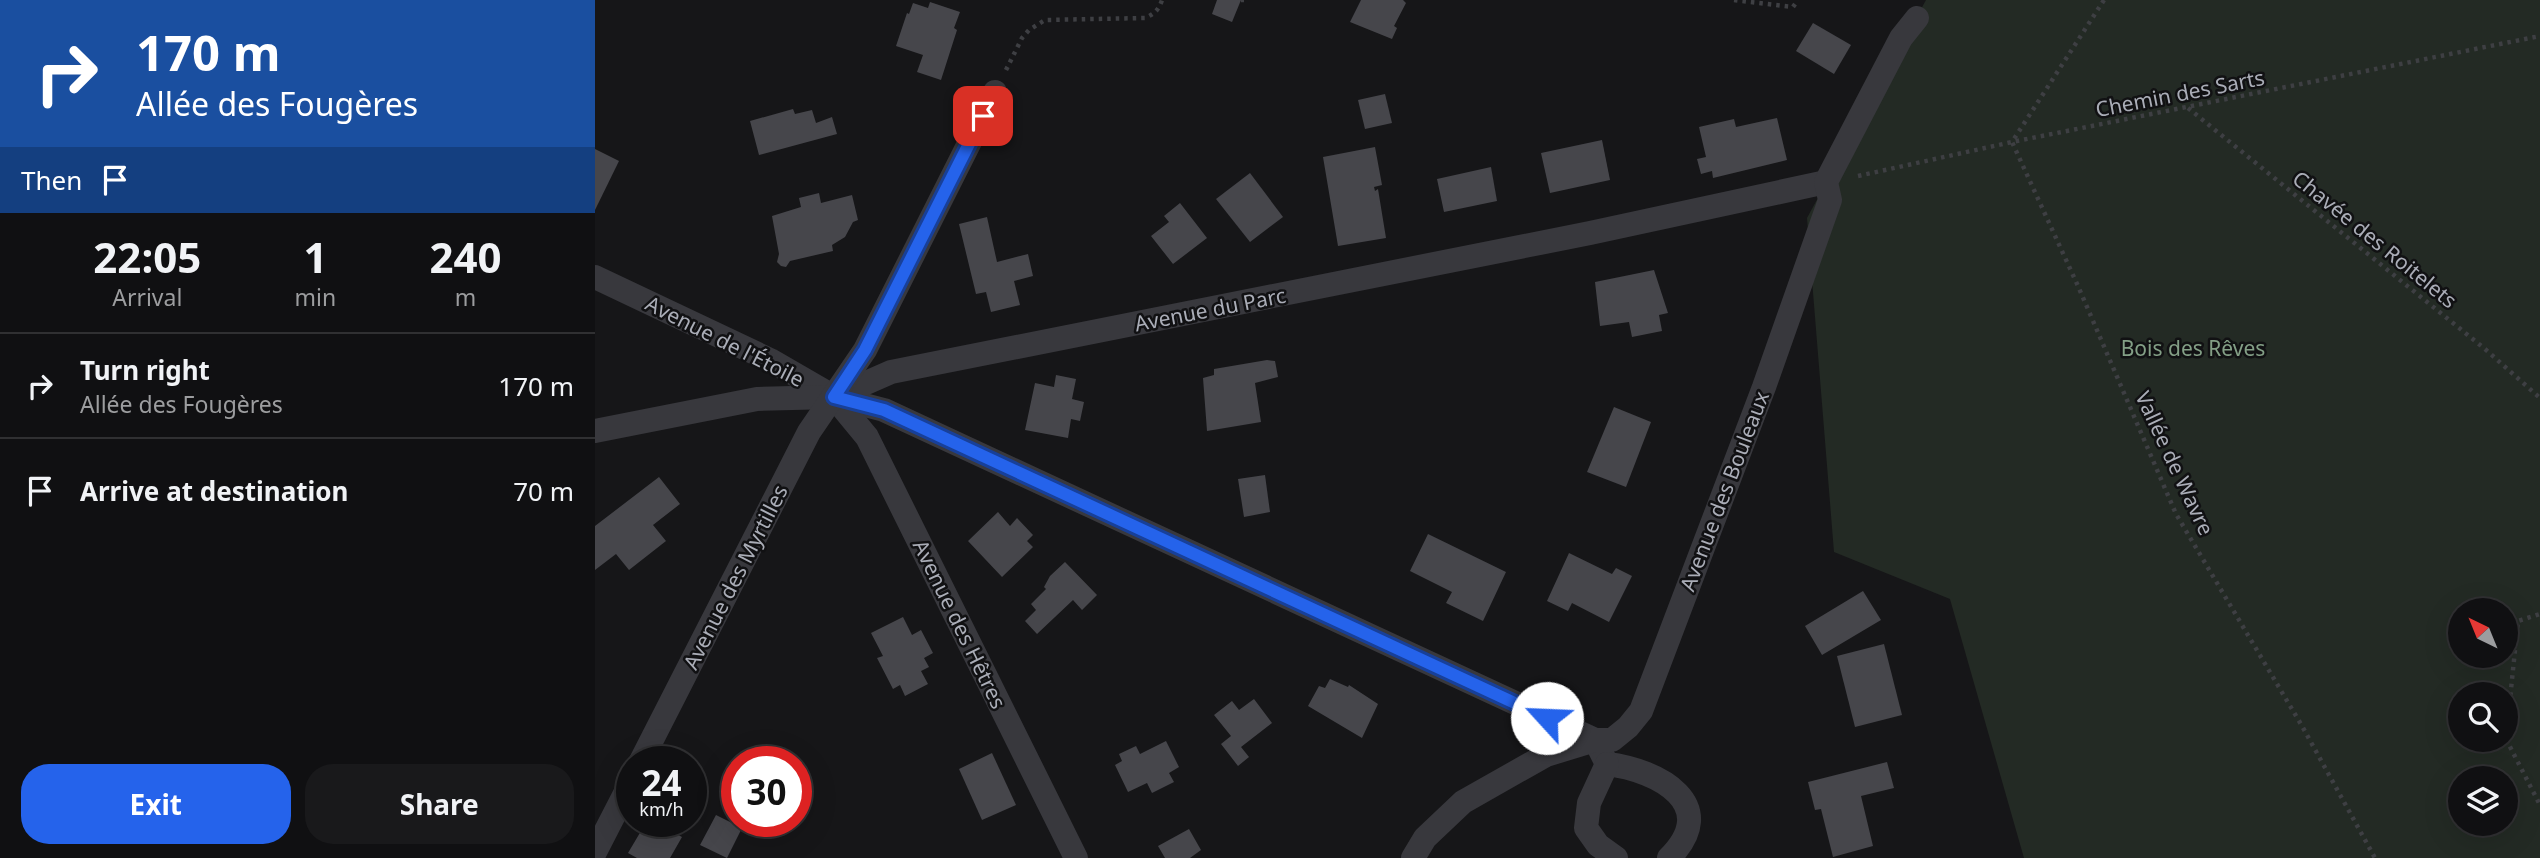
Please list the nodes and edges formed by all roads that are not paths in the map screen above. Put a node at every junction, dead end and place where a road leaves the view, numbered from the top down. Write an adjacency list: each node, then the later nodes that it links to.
1 (1917, 18): 3 (street, Avenue des Bouleaux)
2 (995, 92): 5 (street, Avenue des Myrtilles)
3 (1826, 182): 5 (street, Avenue du Parc); 7 (street, Avenue des Bouleaux)
4 (595, 277): 5 (street, Avenue de l'Étoile)
5 (834, 397): 6 (street, Avenue du Parc); 7 (street, Avenue de l'Étoile); 8 (street, Avenue des Myrtilles); 12 (street, Avenue des Hêtres)
6 (595, 431)
7 (1595, 740): 9 (street); 13 (street, Avenue des Bouleaux)
8 (649, 746)
9 (1608, 764): 14 (street); 15 (street)
10 (616, 811): 11 (street)
11 (595, 852)
12 (1076, 858)
13 (1413, 858)
14 (1616, 858)
15 (1669, 858)

